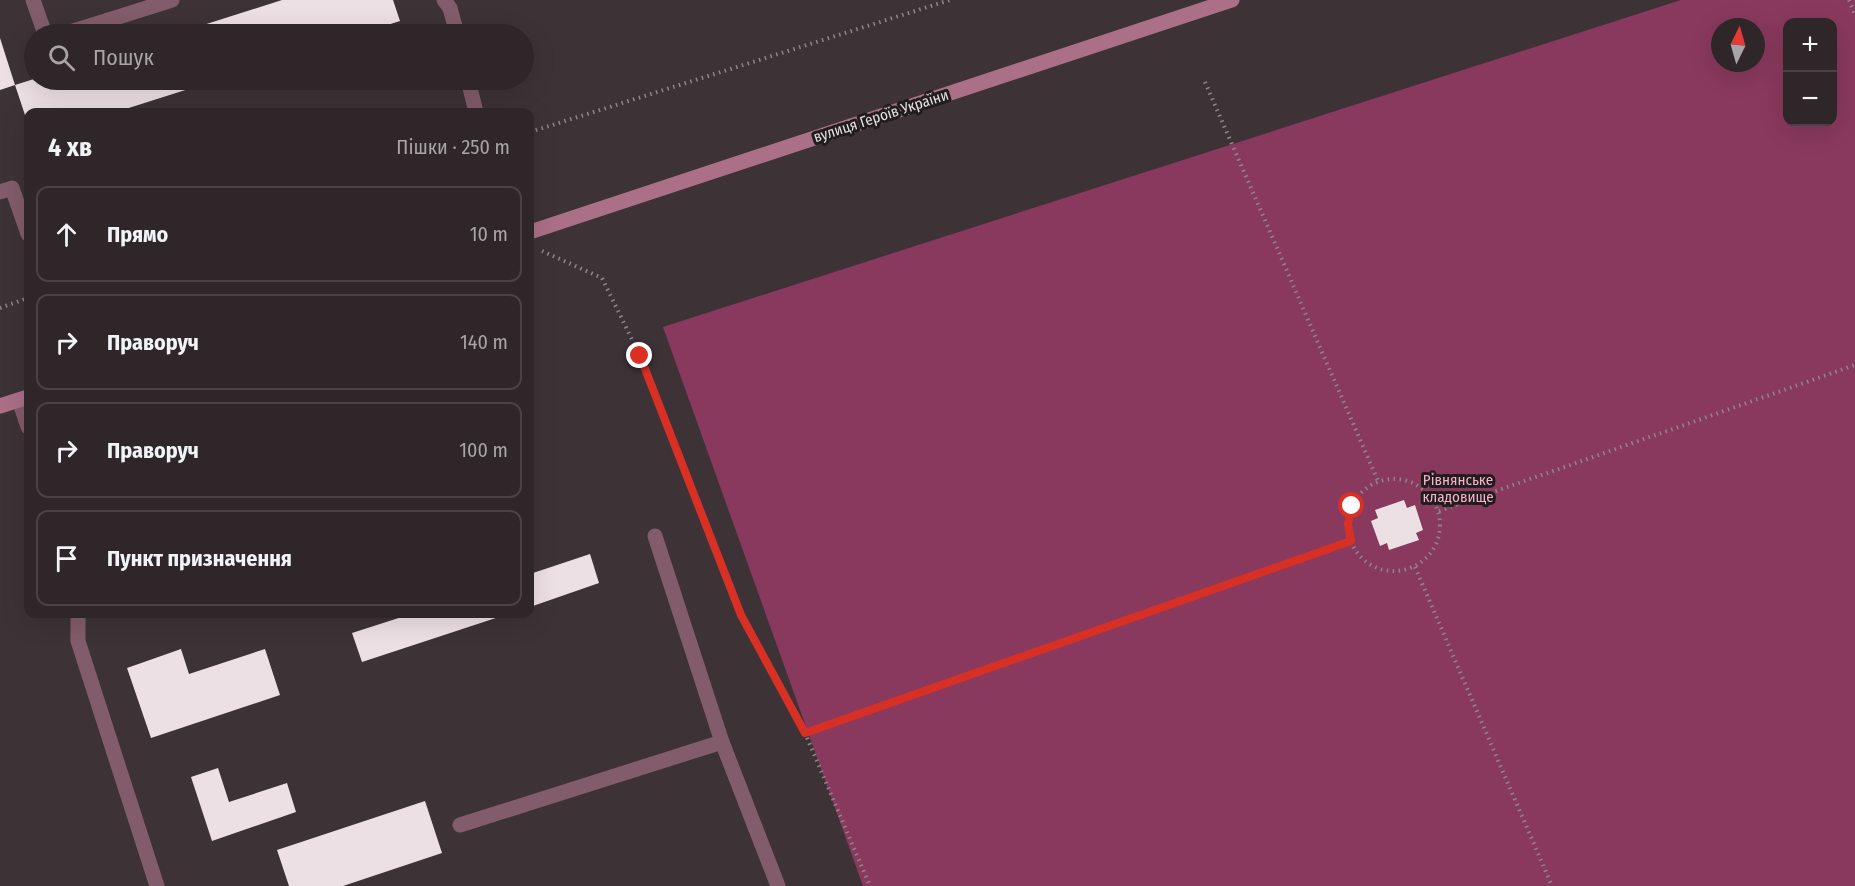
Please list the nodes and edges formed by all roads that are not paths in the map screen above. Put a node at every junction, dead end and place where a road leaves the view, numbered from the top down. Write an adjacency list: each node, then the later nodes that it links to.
1 (33, 0): 5 (lane)
2 (172, 0): 6 (lane)
3 (444, 0): 7 (lane)
4 (1233, 0): 12 (main road, вулиця Героїв України)
5 (41, 24)
6 (96, 24)
7 (454, 24)
8 (470, 90): 9 (lane)
9 (475, 108)
10 (0, 192): 11 (lane)
11 (24, 222)
12 (534, 231)
13 (24, 398): 14 (main road)
14 (0, 406)
15 (655, 536): 17 (lane)
16 (78, 618): 19 (lane)
17 (722, 742): 18 (lane); 20 (lane)
18 (460, 825)
19 (157, 886)
20 (778, 886)

